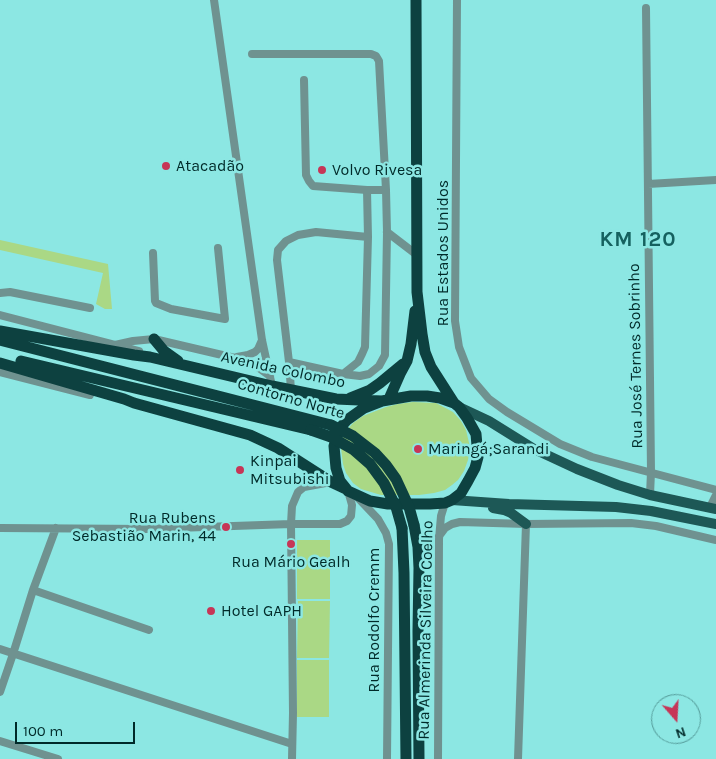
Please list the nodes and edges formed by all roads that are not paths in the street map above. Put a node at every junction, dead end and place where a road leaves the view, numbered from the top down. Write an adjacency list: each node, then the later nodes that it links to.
1 (214, 0): 23 (street)
2 (416, 0): 15 (highway)
3 (458, 0): 40 (street, Rua Estados Unidos)
4 (646, 8): 8 (street, Rua José Ternes Sobrinho)
5 (252, 54): 10 (street)
6 (304, 80): 9 (street)
7 (716, 180): 8 (street)
8 (648, 184): 40 (street, Rua José Ternes Sobrinho)
9 (367, 190): 10 (street); 12 (street)
10 (386, 190): 11 (street)
11 (387, 232): 15 (street); 33 (street)
12 (368, 237): 29 (street); 33 (street)
13 (218, 248): 14 (street)
14 (153, 253)
15 (417, 255): 16 (highway)
16 (417, 292): 28 (highway); 39 (highway)
17 (0, 293): 18 (street)
18 (90, 308)
19 (0, 315): 24 (street)
20 (0, 331): 26 (highway, Avenida Colombo)
21 (154, 339): 24 (street); 27 (street); 31 (highway)
22 (0, 340): 67 (highway, Contorno Norte, bridge)
23 (262, 340): 27 (street); 34 (street)
24 (115, 345): 26 (street)
25 (0, 356): 63 (highway, Contorno Norte, bridge)
26 (150, 357): 31 (highway, Avenida Colombo)
27 (235, 358): 34 (street)
28 (407, 361): 36 (highway); 37 (highway)
29 (290, 362): 33 (street); 35 (street)
30 (0, 363): 38 (highway)
31 (186, 366): 34 (highway, Avenida Colombo)
32 (0, 372): 38 (street)
33 (343, 374)
34 (271, 381): 35 (highway, Avenida Colombo)
35 (291, 390): 36 (highway, Avenida Colombo)
36 (344, 400): 37 (highway, Avenida Colombo)
37 (386, 400): 39 (highway, Avenida Colombo); 43 (highway)
38 (134, 403): 41 (highway)
39 (457, 405): 44 (main road, Avenida Colombo); 46 (highway)
40 (651, 472): 42 (street, Rua Estados Unidos); 44 (street, Rua José Ternes Sobrinho)
41 (331, 482): 43 (highway); 49 (street)
42 (716, 490)
43 (350, 493): 46 (highway); 49 (street); 66 (street, Rua Rodolfo Cremm)
44 (650, 494): 48 (main road, Avenida Colombo)
45 (716, 495): 48 (street)
46 (448, 501): 47 (main road); 54 (street, Rua Almerinda Silveira Coelho)
47 (468, 502): 50 (main road); 51 (main road)
48 (713, 508)
49 (290, 524): 53 (street); 62 (street)
50 (526, 524): 54 (street); 55 (street); 69 (street)
51 (716, 524)
52 (0, 528): 53 (street)
53 (56, 528): 56 (street)
54 (439, 536): 68 (street, Rua Almerinda Silveira Coelho)
55 (716, 540)
56 (33, 590): 57 (street); 59 (street)
57 (149, 630)
58 (0, 649): 59 (street)
59 (13, 654): 60 (street); 62 (street)
60 (0, 692)
61 (0, 741): 64 (street)
62 (292, 744): 65 (street)
63 (406, 757)
64 (58, 759)
65 (292, 759)
66 (387, 759)
67 (419, 759)
68 (438, 759)
69 (518, 759)

